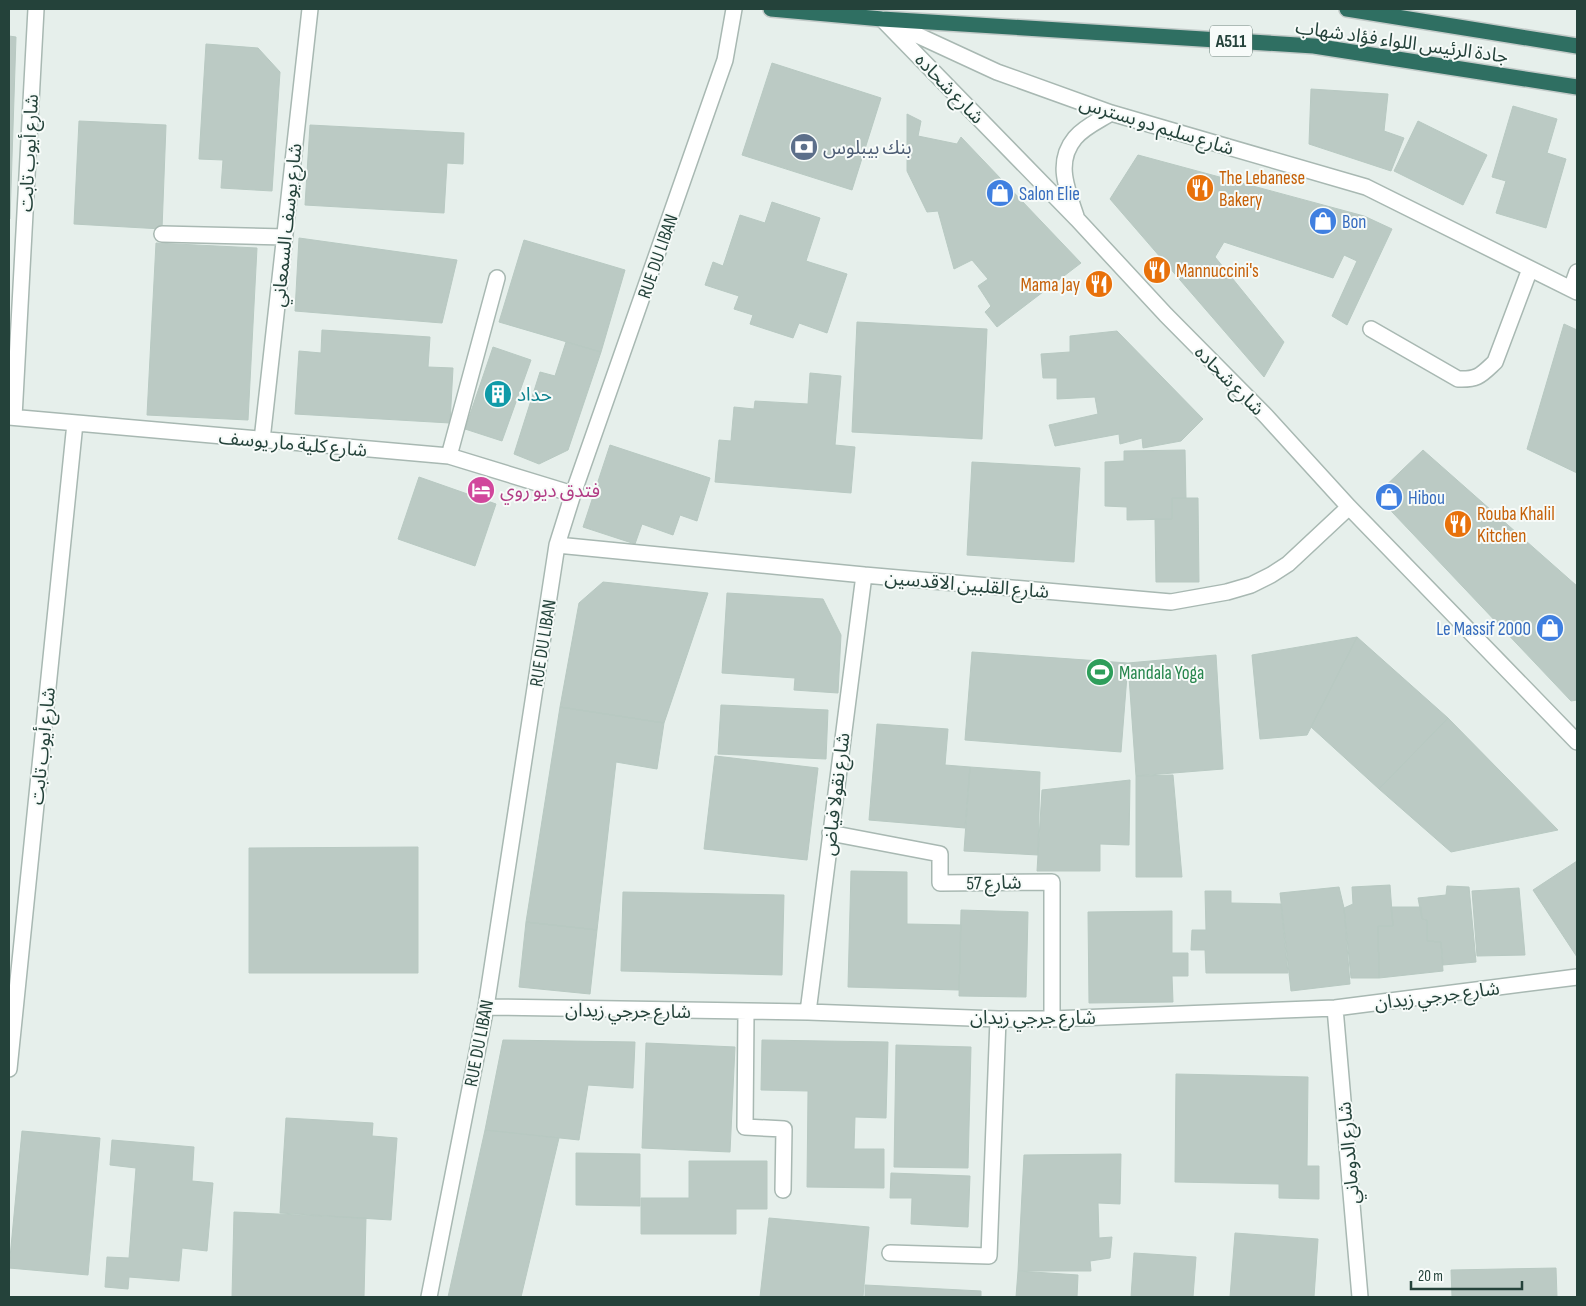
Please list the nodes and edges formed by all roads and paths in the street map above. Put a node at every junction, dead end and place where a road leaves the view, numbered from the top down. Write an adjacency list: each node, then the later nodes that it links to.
1 (36, 9): 19 (street, شارع أيوب تابت)
2 (310, 9): 13 (street, شارع يوسف السمعاني)
3 (734, 9): 23 (street, RUE DU LIBAN)
4 (771, 9): 6 (highway, جادة الرئيس اللواء فؤاد شهاب / A511)
5 (1347, 9): 8 (highway, جادة الرئيس اللواء فؤاد شهاب)
6 (881, 14): 7 (highway, جادة الرئيس اللواء فؤاد شهاب / A511); 10 (street, شارع سليم دو بسترس); 11 (street, شارع شحاده)
7 (904, 15): 9 (highway, جادة الرئيس اللواء فؤاد شهاب / A511)
8 (1577, 46)
9 (1577, 87)
10 (1111, 113): 11 (street); 14 (street, شارع سليم دو بسترس)
11 (1077, 219): 24 (street, شارع شحاده)
12 (162, 234): 13 (street)
13 (285, 237): 21 (street, شارع يوسف السمعاني)
14 (1530, 269): 17 (street, شارع سليم دو بسترس); 18 (street)
15 (1577, 272): 17 (street)
16 (497, 278): 22 (street)
17 (1574, 291)
18 (1371, 329)
19 (11, 417): 20 (street, شارع كلية مار يوسف)
20 (76, 423): 21 (street, شارع كلية مار يوسف); 36 (street, شارع أيوب تابت)
21 (262, 440): 22 (street, شارع كلية مار يوسف)
22 (449, 456): 23 (street, شارع كلية مار يوسف)
23 (573, 494): 25 (street, RUE DU LIBAN)
24 (1349, 508): 26 (street, شارع القلبين الاقدسين); 27 (street, شارع شحاده)
25 (557, 545): 26 (street, شارع القلبين الاقدسين); 30 (street, RUE DU LIBAN)
26 (864, 575): 28 (street, شارع نقولا فياض)
27 (1577, 742)
28 (830, 833): 33 (street, شارع نقولا فياض); 35 (street, شارع 57)
29 (1577, 977): 31 (street, شارع جرجي زيدان)
30 (486, 1007): 32 (street, شارع جرجي زيدان); 39 (street, RUE DU LIBAN)
31 (1335, 1008): 35 (street, شارع جرجي زيدان); 40 (street, شارع الدوماني)
32 (746, 1012): 33 (street, شارع جرجي زيدان); 37 (street)
33 (808, 1012): 34 (street, شارع جرجي زيدان)
34 (998, 1019): 35 (street, شارع جرجي زيدان); 38 (street)
35 (1052, 1019)
36 (9, 1069)
37 (783, 1190)
38 (890, 1253)
39 (429, 1297)
40 (1360, 1297)

